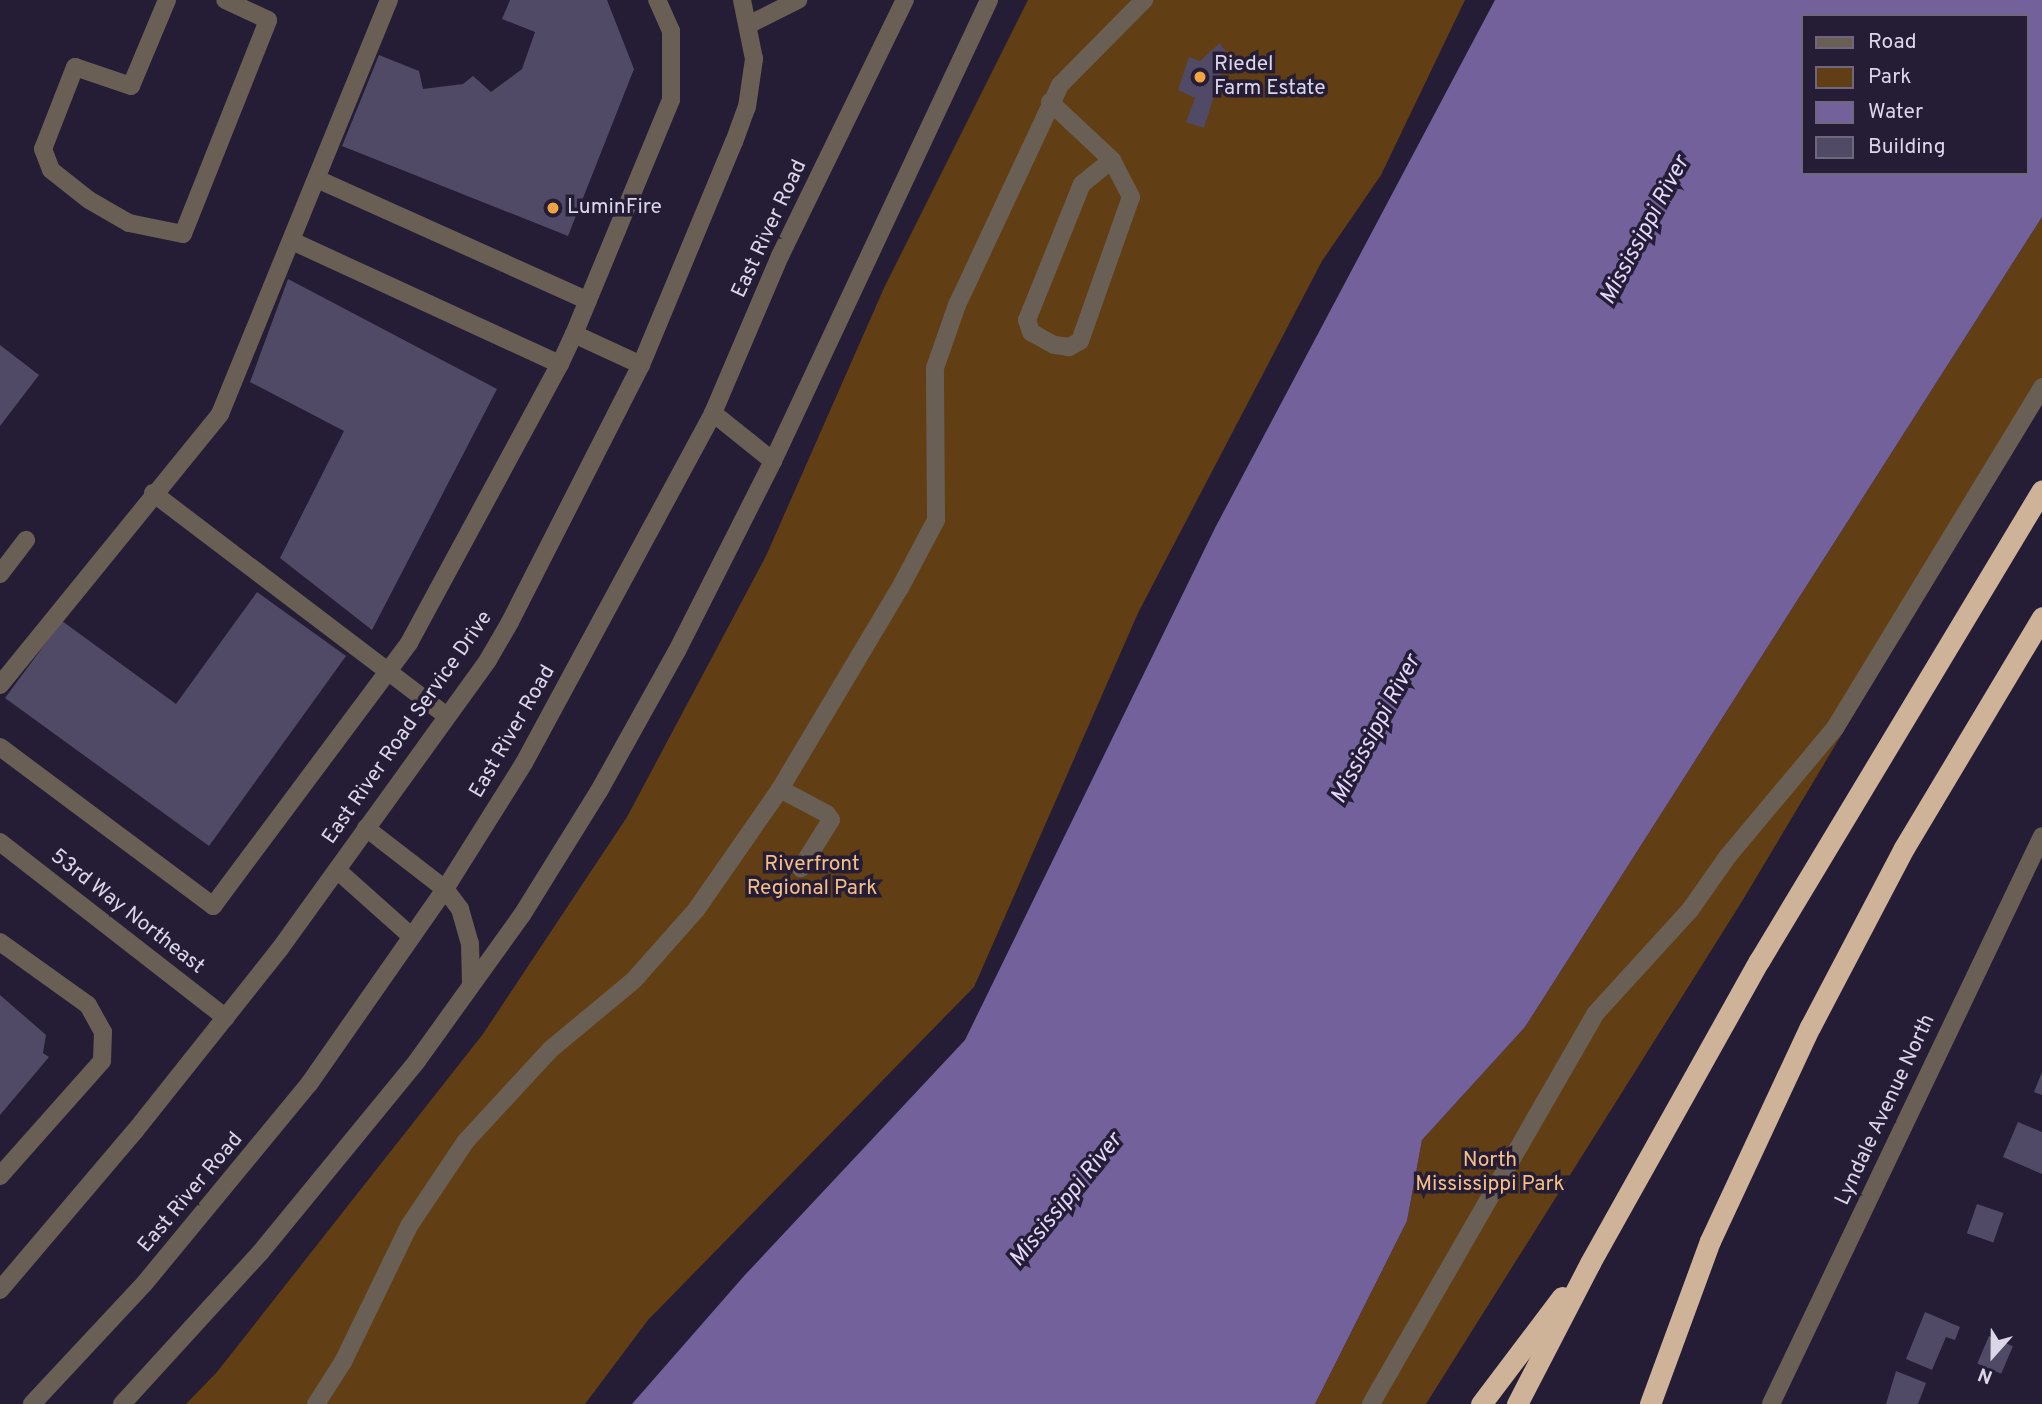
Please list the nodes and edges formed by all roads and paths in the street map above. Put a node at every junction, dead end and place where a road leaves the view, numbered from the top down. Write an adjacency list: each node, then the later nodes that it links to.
1 (167, 0): 2 (street)
2 (225, 0)
3 (389, 0): 13 (street)
4 (657, 0): 15 (street)
5 (742, 0): 10 (street, East River Road Service Drive)
6 (798, 0): 10 (street)
7 (905, 0): 20 (street, East River Road)
8 (989, 0): 21 (street)
9 (1144, 0): 11 (street)
10 (750, 24): 18 (street, East River Road Service Drive)
11 (1050, 102): 12 (street); 31 (street)
12 (1112, 160): 12 (street)
13 (317, 178): 14 (street); 15 (street)
14 (292, 241): 17 (street); 23 (street)
15 (588, 301): 16 (street)
16 (574, 334): 17 (street); 18 (street)
17 (559, 364): 27 (street)
18 (641, 365): 29 (street, East River Road Service Drive)
19 (2042, 387): 48 (street)
20 (713, 413): 21 (street); 37 (street, East River Road)
21 (774, 461): 40 (street)
22 (2042, 489): 43 (highway)
23 (153, 493): 27 (street); 28 (street)
24 (26, 540): 25 (street)
25 (0, 574)
26 (2042, 617): 51 (highway)
27 (386, 669): 29 (street); 30 (street)
28 (0, 685)
29 (447, 716): 32 (street, East River Road Service Drive)
30 (0, 747)
31 (780, 789): 35 (street); 47 (street)
32 (366, 828): 36 (street, East River Road Service Drive); 37 (street)
33 (2042, 836): 52 (street, Lyndale Avenue North)
34 (0, 842): 41 (street, 53rd Way Northeast)
35 (800, 868)
36 (337, 870): 38 (street); 41 (street, East River Road Service Drive)
37 (445, 889): 38 (street, East River Road); 40 (street)
38 (411, 935): 45 (street, East River Road)
39 (0, 942): 42 (street)
40 (471, 984): 46 (street)
41 (226, 1018): 44 (street, East River Road Service Drive)
42 (0, 1176)
43 (1590, 1263): 49 (highway); 50 (highway)
44 (0, 1290)
45 (32, 1404)
46 (122, 1404)
47 (316, 1404)
48 (1371, 1404)
49 (1481, 1404)
50 (1517, 1404)
51 (1650, 1404)
52 (1771, 1404)

